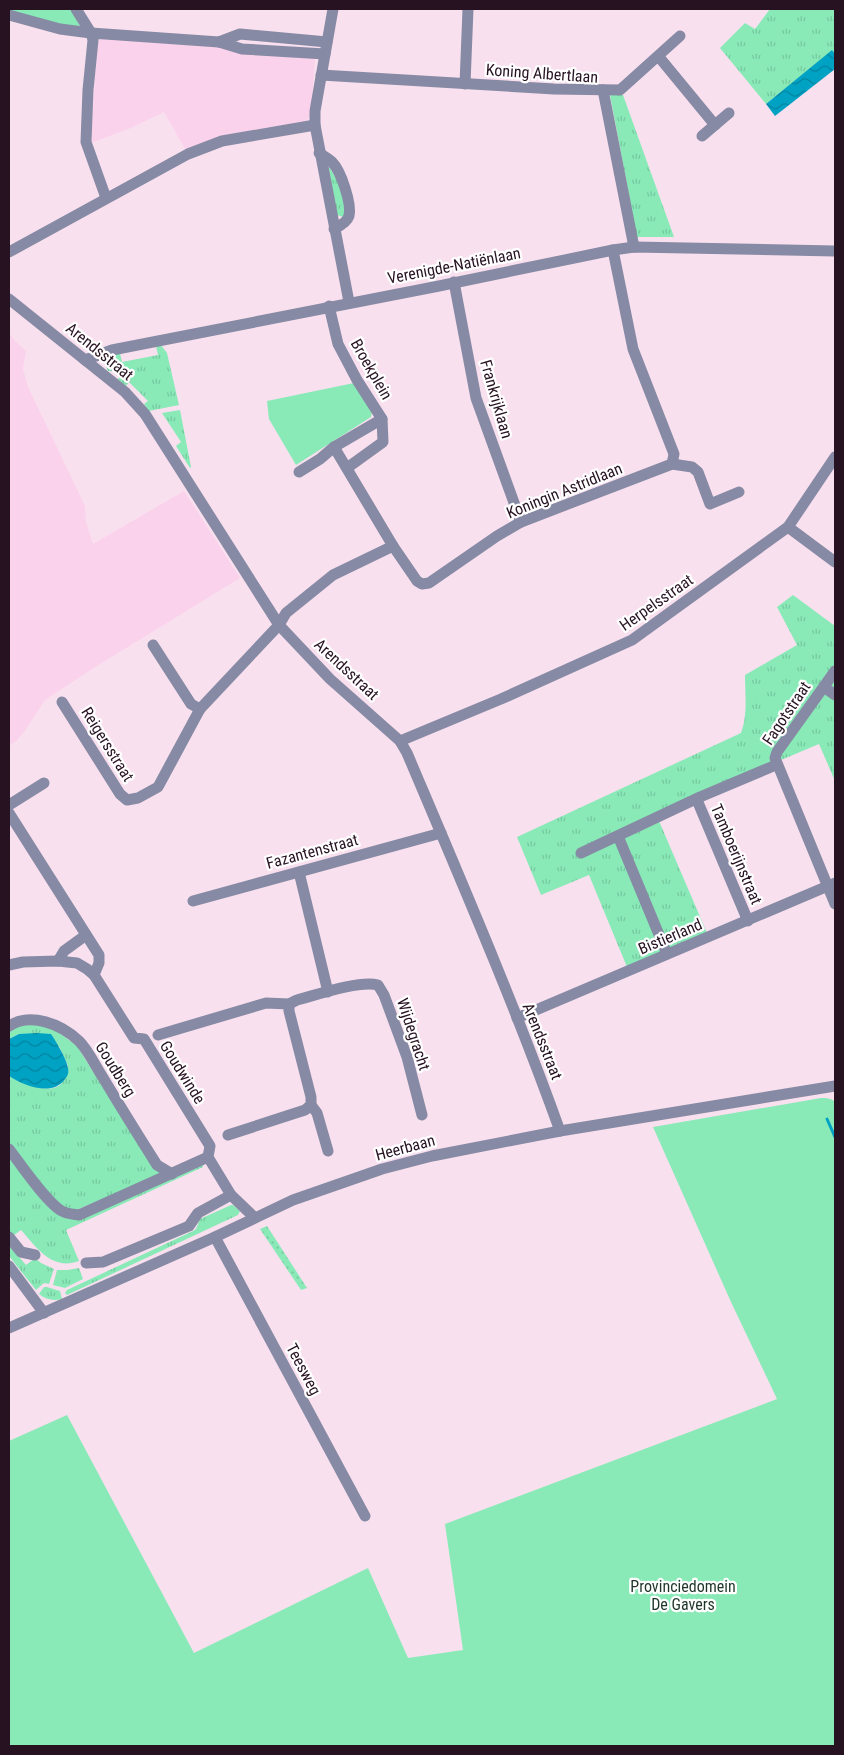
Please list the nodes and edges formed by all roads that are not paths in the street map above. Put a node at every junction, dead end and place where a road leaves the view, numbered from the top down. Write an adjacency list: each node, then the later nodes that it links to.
1 (76, 9): 5 (street)
2 (333, 9): 8 (street)
3 (468, 9): 12 (street)
4 (9, 15): 5 (street)
5 (91, 33): 7 (street); 19 (street)
6 (680, 36): 10 (street)
7 (220, 42): 8 (street); 9 (street)
8 (327, 42): 9 (street)
9 (325, 54): 11 (street)
10 (659, 56): 13 (street); 16 (street)
11 (321, 75): 12 (street, Koning Albertlaan); 15 (street)
12 (465, 84): 13 (street, Koning Albertlaan)
13 (603, 90): 21 (street, Koning Albertlaan)
14 (729, 113): 16 (street)
15 (315, 125): 18 (street); 19 (street)
16 (715, 125): 17 (street)
17 (702, 136)
18 (319, 153): 20 (street); 20 (street)
19 (106, 198): 24 (street)
20 (334, 229): 27 (street)
21 (634, 247): 22 (street, Verenigde-Natiënlaan); 23 (street, Verenigde-Natiënlaan)
22 (613, 250): 25 (street, Verenigde-Natiënlaan); 33 (street)
23 (835, 251)
24 (9, 252)
25 (454, 282): 27 (street, Verenigde-Natiënlaan); 37 (street, Frankrijklaan)
26 (9, 299): 29 (street, Arendsstraat)
27 (349, 302): 28 (street, Verenigde-Natiënlaan)
28 (329, 306): 29 (street, Verenigde-Natiënlaan); 30 (street, Broekplein)
29 (85, 360): 41 (street, Arendsstraat)
30 (382, 419): 31 (street, Broekplein); 34 (street, Broekplein)
31 (334, 447): 34 (street); 35 (street, Broekplein)
32 (835, 457): 38 (street, Herpelsstraat)
33 (672, 464): 36 (street); 37 (street, Koningin Astridlaan)
34 (347, 468): 39 (street)
35 (299, 472)
36 (739, 492)
37 (521, 522): 39 (street, Koningin Astridlaan)
38 (788, 527): 40 (street); 48 (street, Herpelsstraat)
39 (393, 546): 41 (street, Reigersstraat)
40 (835, 562)
41 (279, 625): 47 (street, Reigersstraat); 48 (street, Arendsstraat)
42 (152, 645): 47 (street)
43 (835, 671): 44 (street, Fagotstraat)
44 (824, 686): 45 (street); 49 (street, Fagotstraat)
45 (835, 695)
46 (62, 702): 47 (street, Reigersstraat)
47 (200, 709)
48 (400, 741): 54 (street, Arendsstraat)
49 (776, 765): 51 (street, Tamboerijnstraat); 58 (street, Fagotstraat)
50 (44, 783): 52 (street)
51 (697, 800): 55 (street, Tamboerijnstraat); 61 (street, Tamboerijnstraat)
52 (9, 805)
53 (9, 813): 62 (street)
54 (441, 833): 57 (street, Fazantenstraat); 69 (street, Arendsstraat)
55 (618, 836): 56 (street, Tamboerijnstraat); 63 (street)
56 (581, 853)
57 (299, 872): 59 (street, Fazantenstraat); 67 (street)
58 (832, 885): 60 (street, Fagotstraat); 61 (street, Bistierland)
59 (193, 901)
60 (835, 904)
61 (748, 920): 63 (street, Bistierland)
62 (86, 935): 64 (street); 66 (street)
63 (667, 954): 69 (street, Bistierland)
64 (58, 961): 65 (street); 66 (street, Goudwinde)
65 (9, 965)
66 (94, 975): 79 (street, Goudwinde)
67 (328, 992): 68 (street, Wijdegracht); 74 (street, Wijdegracht)
68 (289, 1004): 71 (street, Wijdegracht); 73 (street)
69 (517, 1018): 75 (street, Arendsstraat)
70 (9, 1026): 80 (street, Goudberg)
71 (158, 1035)
72 (835, 1086): 75 (street, Heerbaan)
73 (311, 1104): 76 (street); 78 (street)
74 (422, 1115)
75 (560, 1130): 82 (street, Heerbaan)
76 (228, 1135)
77 (9, 1150): 80 (street)
78 (328, 1151)
79 (208, 1157): 80 (street); 81 (street, Goudwinde)
80 (172, 1174)
81 (231, 1195): 82 (street, Goudwinde); 86 (street)
82 (255, 1218): 84 (street, Heerbaan)
83 (9, 1237): 85 (street)
84 (215, 1237): 88 (street, Heerbaan); 90 (street, Teesweg)
85 (35, 1254)
86 (86, 1263)
87 (9, 1266): 88 (street)
88 (44, 1313): 89 (street, Heerbaan)
89 (9, 1328)
90 (365, 1516)

